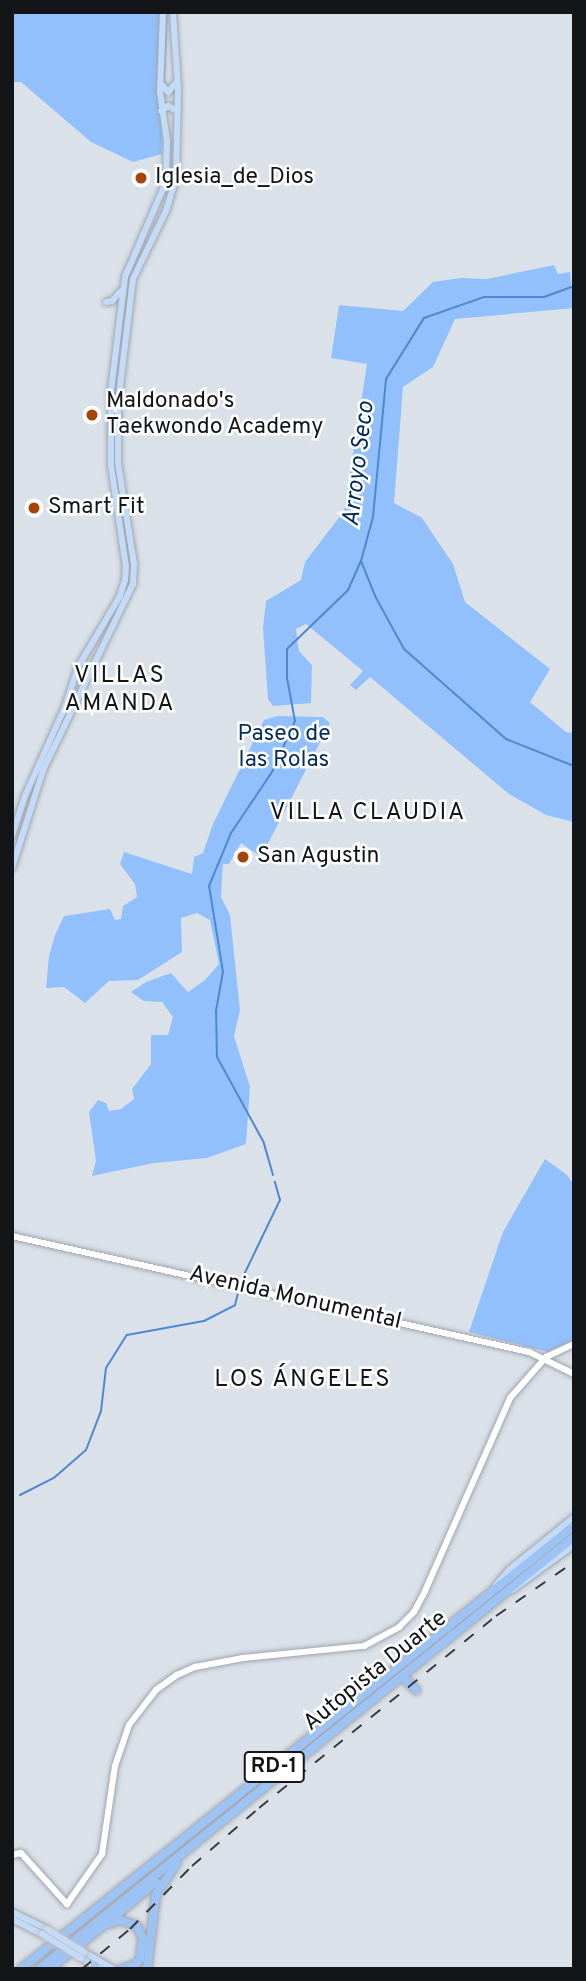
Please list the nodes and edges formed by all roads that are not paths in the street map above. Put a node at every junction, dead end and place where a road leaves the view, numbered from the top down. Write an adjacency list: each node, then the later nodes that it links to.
1 (163, 12): 4 (main road)
2 (173, 12): 3 (main road)
3 (177, 80): 4 (main road); 6 (main road)
4 (160, 82): 5 (main road)
5 (161, 111): 6 (main road); 7 (main road)
6 (178, 111): 10 (main road)
7 (124, 286): 8 (main road); 9 (main road)
8 (106, 302)
9 (80, 662): 10 (main road); 11 (main road)
10 (94, 664): 12 (main road)
11 (74, 676): 12 (main road); 13 (main road)
12 (85, 681): 14 (main road)
13 (12, 836)
14 (12, 869)
15 (12, 1236): 17 (main road, Avenida Monumental)
16 (574, 1344): 17 (main road)
17 (546, 1357): 18 (main road, Avenida Monumental); 29 (main road)
18 (574, 1374)
19 (574, 1517): 24 (main road, Autopista Duarte)
20 (574, 1527): 23 (highway, Autopista Duarte / RD-1)
21 (574, 1537): 23 (highway, Autopista Duarte / RD-1)
22 (574, 1545): 25 (main road)
23 (529, 1568): 24 (highway, Autopista Duarte / RD-1); 25 (highway, Autopista Duarte / RD-1)
24 (488, 1594): 36 (highway, Autopista Duarte / RD-1)
25 (501, 1596): 26 (highway, Autopista Duarte / RD-1)
26 (402, 1676): 27 (highway); 28 (highway, Autopista Duarte / RD-1)
27 (416, 1690)
28 (197, 1842): 30 (highway); 37 (highway, Autopista Duarte / RD-1)
29 (12, 1855)
30 (172, 1868): 33 (highway); 41 (highway)
31 (12, 1912): 34 (main road)
32 (12, 1919): 34 (main road)
33 (104, 1925): 38 (highway); 40 (highway)
34 (43, 1932): 35 (main road, bridge)
35 (91, 1961): 39 (main road)
36 (22, 1968)
37 (39, 1969)
38 (51, 1969)
39 (114, 1969)
40 (122, 1969)
41 (147, 1969)

